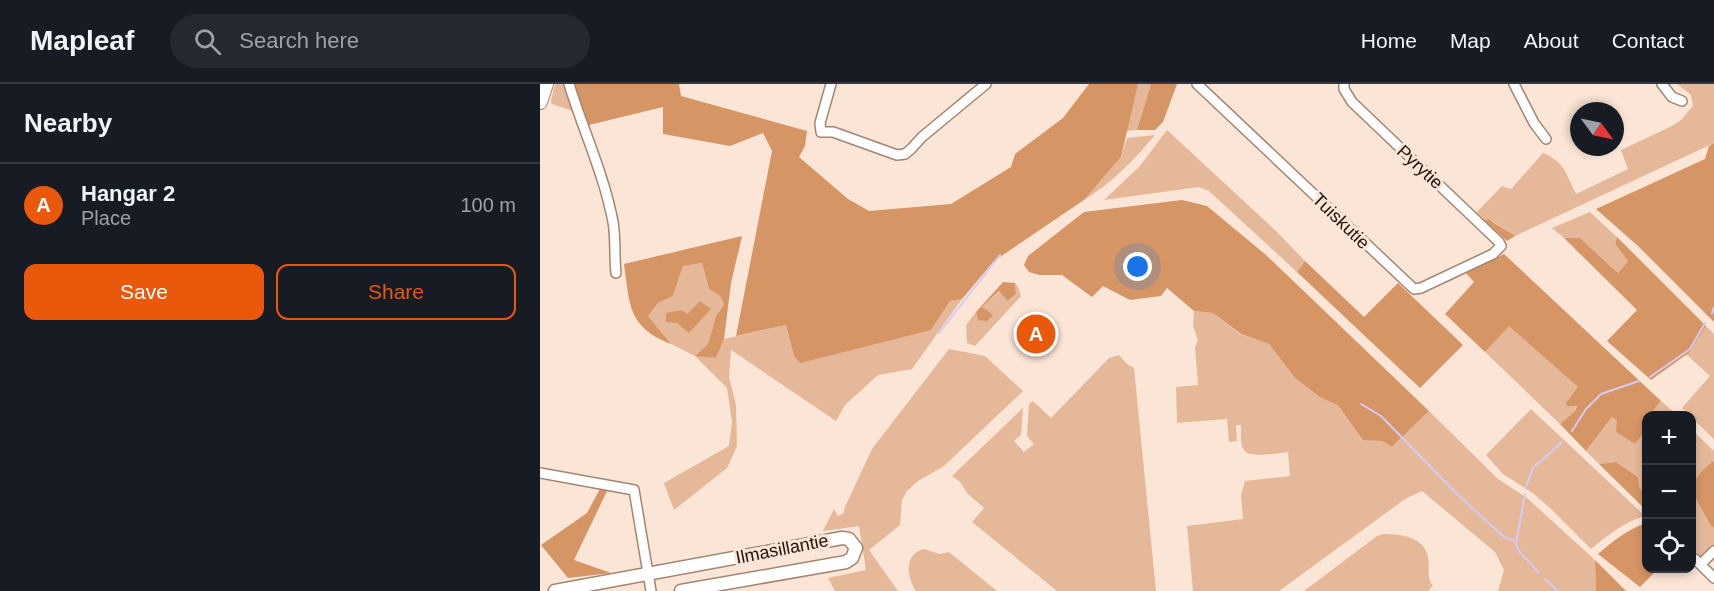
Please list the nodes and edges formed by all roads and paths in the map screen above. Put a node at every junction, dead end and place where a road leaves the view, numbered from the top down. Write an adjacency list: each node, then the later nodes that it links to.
1 (546, 84): 10 (main road)
2 (569, 84): 13 (street)
3 (831, 84): 4 (street)
4 (986, 84)
5 (1197, 84): 12 (street, Tuiskutie)
6 (1344, 84): 12 (street, Pyrytie)
7 (1514, 84): 11 (street)
8 (1662, 84): 9 (street)
9 (1682, 101)
10 (540, 102)
11 (1546, 139)
12 (1501, 246)
13 (616, 273)
14 (540, 473): 16 (street)
15 (1714, 551): 17 (street)
16 (648, 574): 18 (main road, Ilmasillantie); 20 (street); 21 (main road, Ilmasillantie)
17 (1714, 578)
18 (581, 589): 19 (main road, Ilmasillantie)
19 (555, 591)
20 (651, 591)
21 (681, 591)

